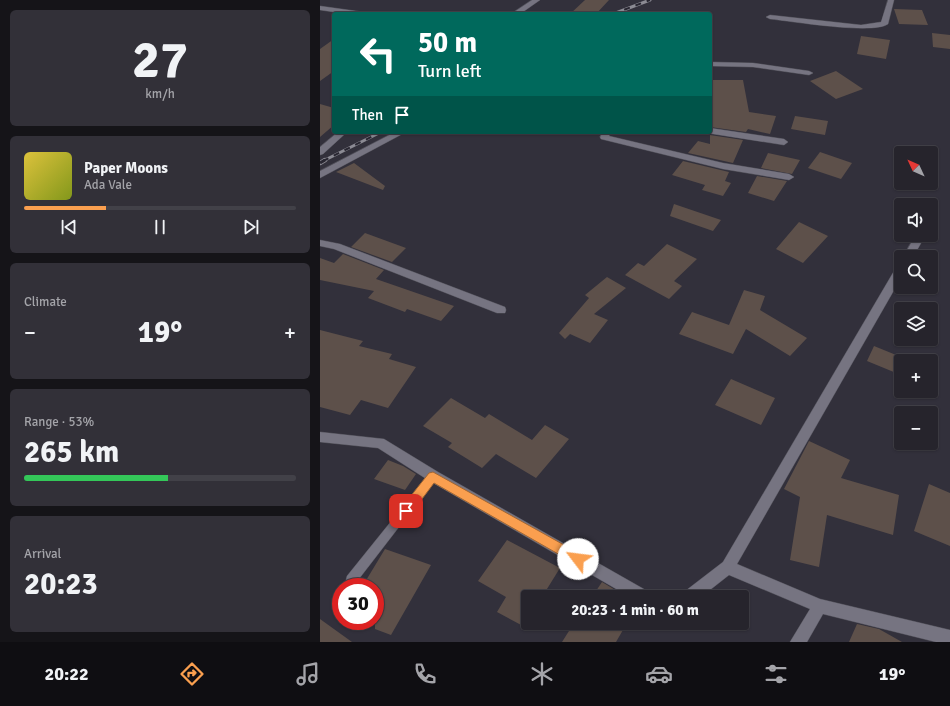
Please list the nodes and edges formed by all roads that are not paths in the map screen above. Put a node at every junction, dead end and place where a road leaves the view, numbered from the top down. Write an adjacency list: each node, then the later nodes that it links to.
1 (537, 0): 5 (street)
2 (891, 0): 6 (street)
3 (320, 8): 4 (street)
4 (349, 12)
5 (518, 12)
6 (770, 17)
7 (712, 64): 8 (street)
8 (809, 73)
9 (712, 131): 13 (street)
10 (341, 134): 14 (street)
11 (398, 134): 15 (street)
12 (606, 134): 16 (street)
13 (784, 142)
14 (320, 152)
15 (320, 175)
16 (789, 177)
17 (320, 243): 19 (street)
18 (894, 281): 22 (street)
19 (501, 310)
20 (320, 437): 21 (street)
21 (433, 476): 23 (lane); 24 (street)
22 (728, 567): 25 (street); 26 (street)
23 (353, 578)
24 (632, 590)
25 (698, 590)
26 (820, 606): 27 (street); 28 (street)
27 (950, 638)
28 (798, 642)

